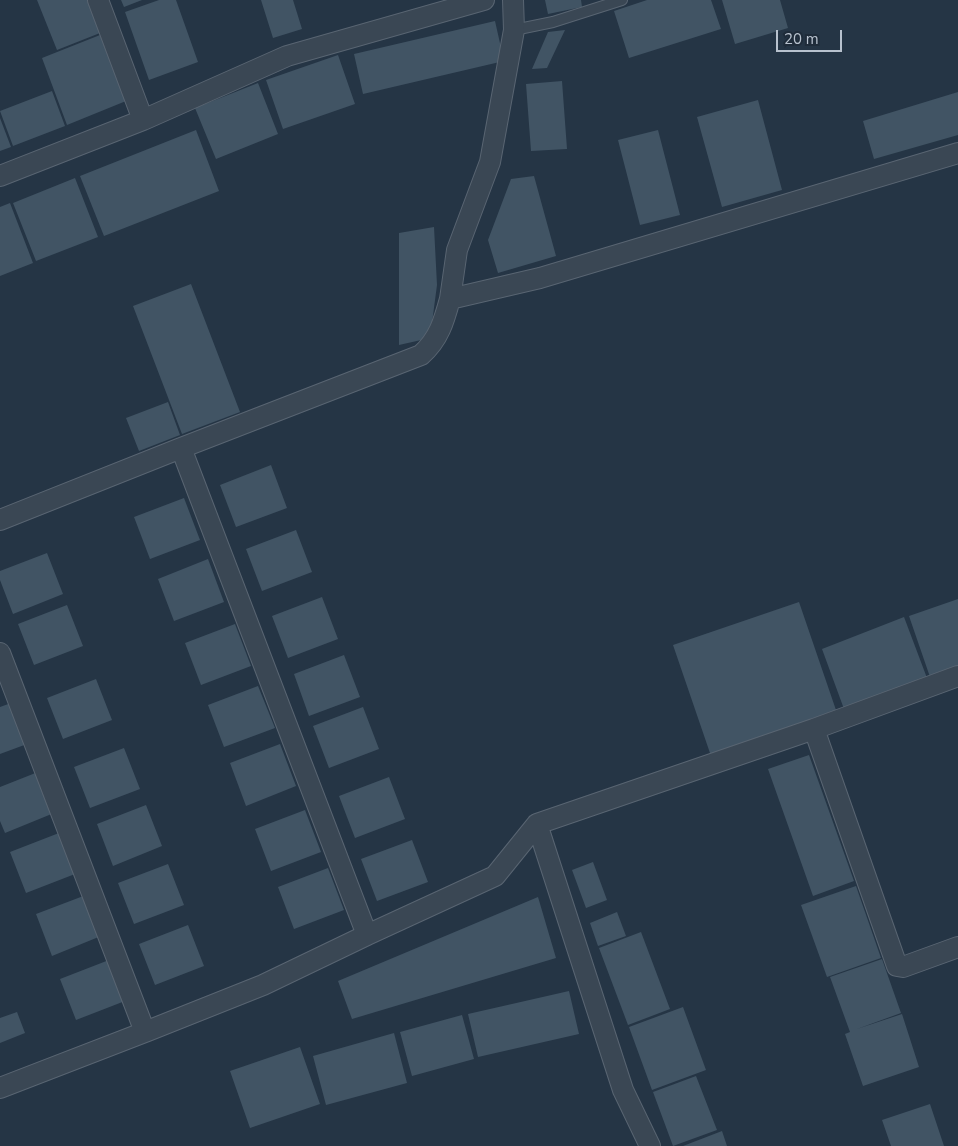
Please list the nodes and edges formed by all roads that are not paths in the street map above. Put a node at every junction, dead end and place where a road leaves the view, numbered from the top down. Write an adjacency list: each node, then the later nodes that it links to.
1 (98, 0): 6 (street)
2 (484, 0): 6 (street)
3 (513, 0): 5 (street)
4 (622, 0): 5 (lane)
5 (514, 30): 9 (street)
6 (143, 120): 8 (street)
7 (958, 153): 9 (street)
8 (0, 176)
9 (450, 299): 10 (street)
10 (182, 448): 11 (street); 16 (street)
11 (0, 520)
12 (0, 653): 18 (street)
13 (958, 676): 14 (street)
14 (814, 729): 15 (street); 17 (street)
15 (537, 824): 16 (street); 20 (street)
16 (368, 935): 18 (street)
17 (958, 947)
18 (146, 1032): 19 (street)
19 (0, 1088)
20 (650, 1146)

